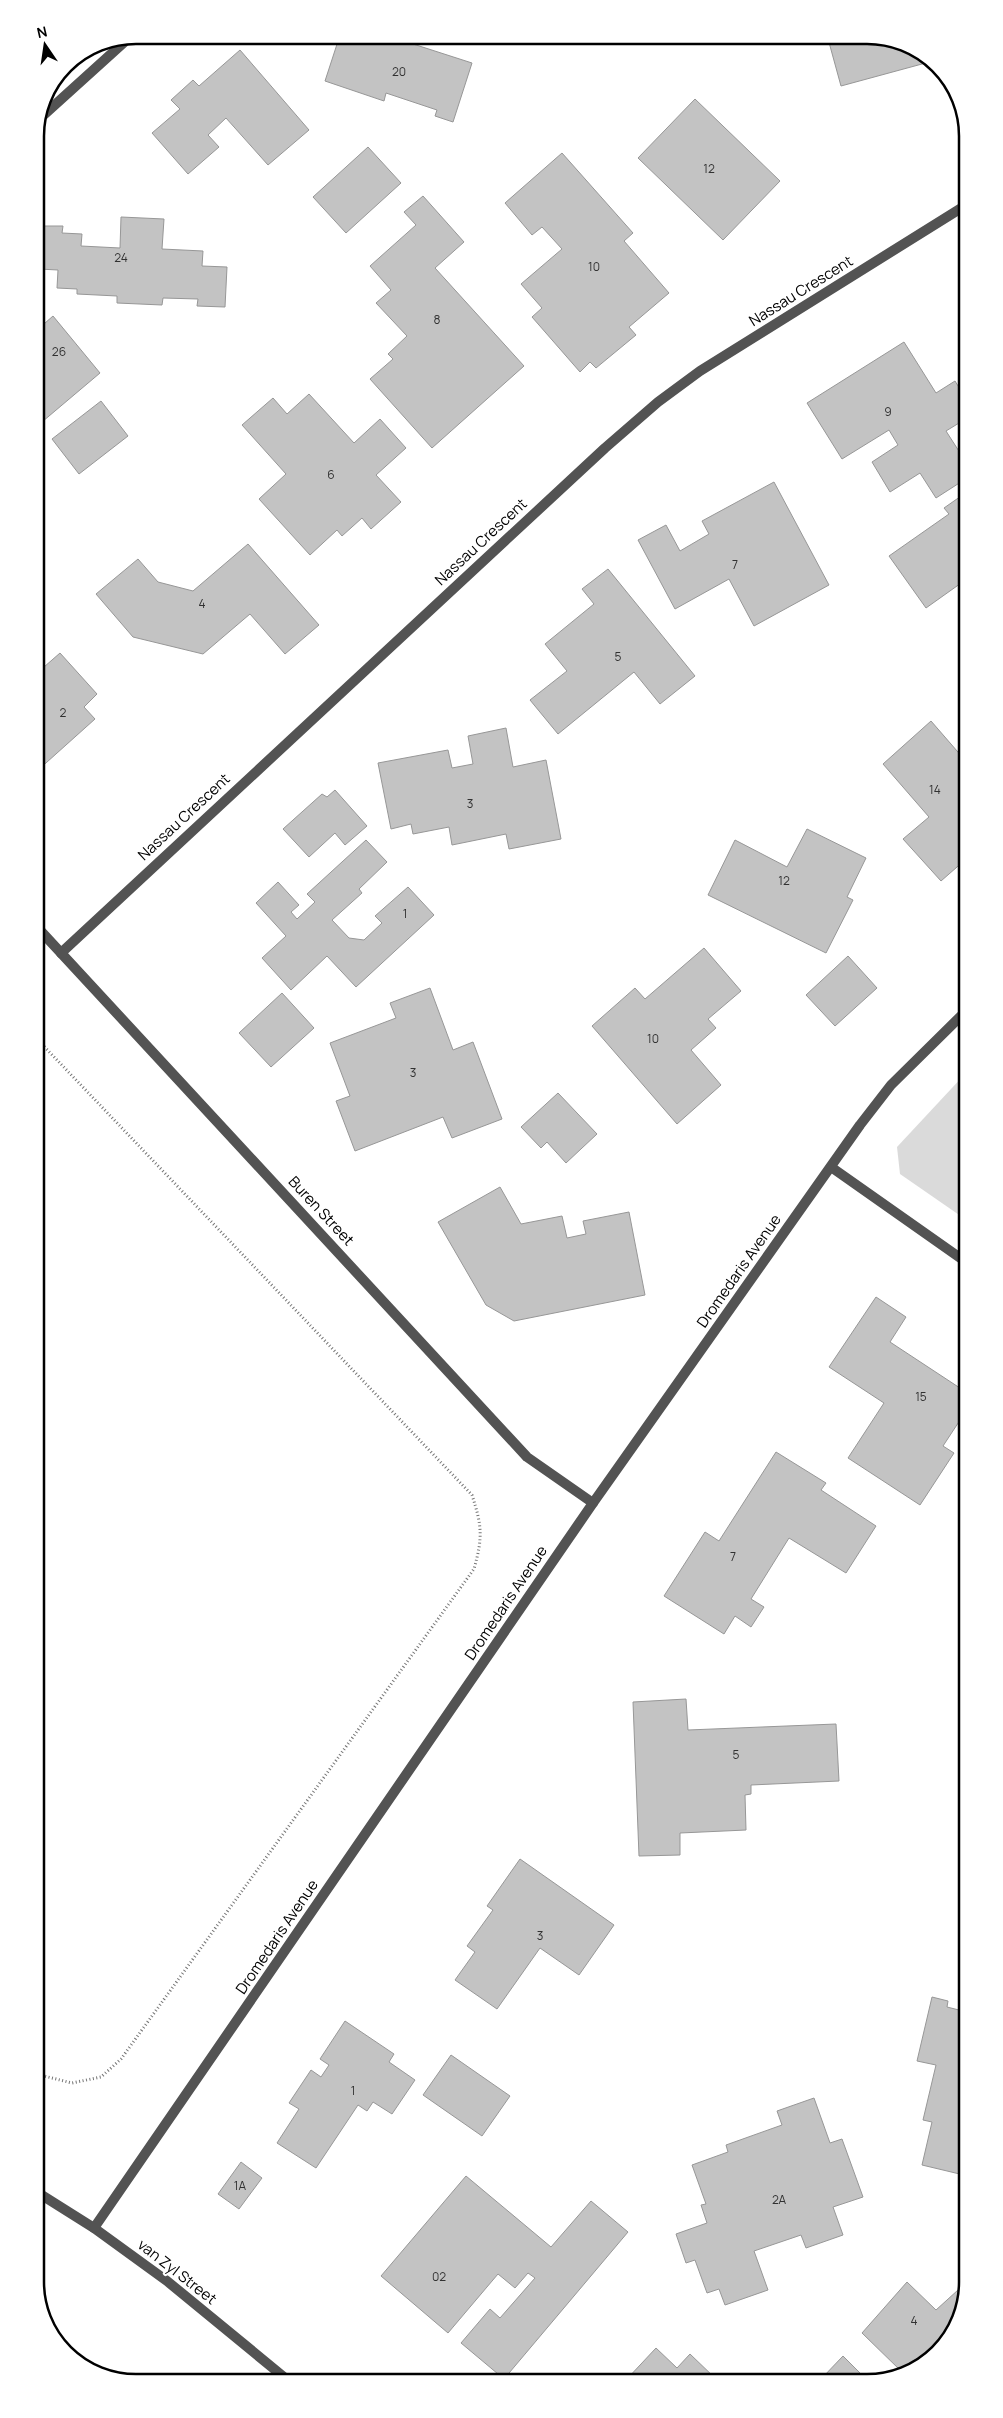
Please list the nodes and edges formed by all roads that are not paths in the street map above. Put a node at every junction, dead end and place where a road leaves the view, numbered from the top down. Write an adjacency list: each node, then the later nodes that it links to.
1 (122, 45): 2 (street)
2 (47, 112)
3 (959, 210): 5 (street, Nassau Crescent)
4 (44, 935): 5 (street, Buren Street)
5 (61, 953): 9 (street, Buren Street)
6 (959, 1018): 7 (street, Dromedaris Avenue)
7 (832, 1166): 8 (street); 9 (street, Dromedaris Avenue)
8 (959, 1257)
9 (593, 1503): 11 (street, Dromedaris Avenue)
10 (44, 2197): 11 (street, van Zyl Street)
11 (94, 2228): 12 (street, van Zyl Street)
12 (280, 2374)

